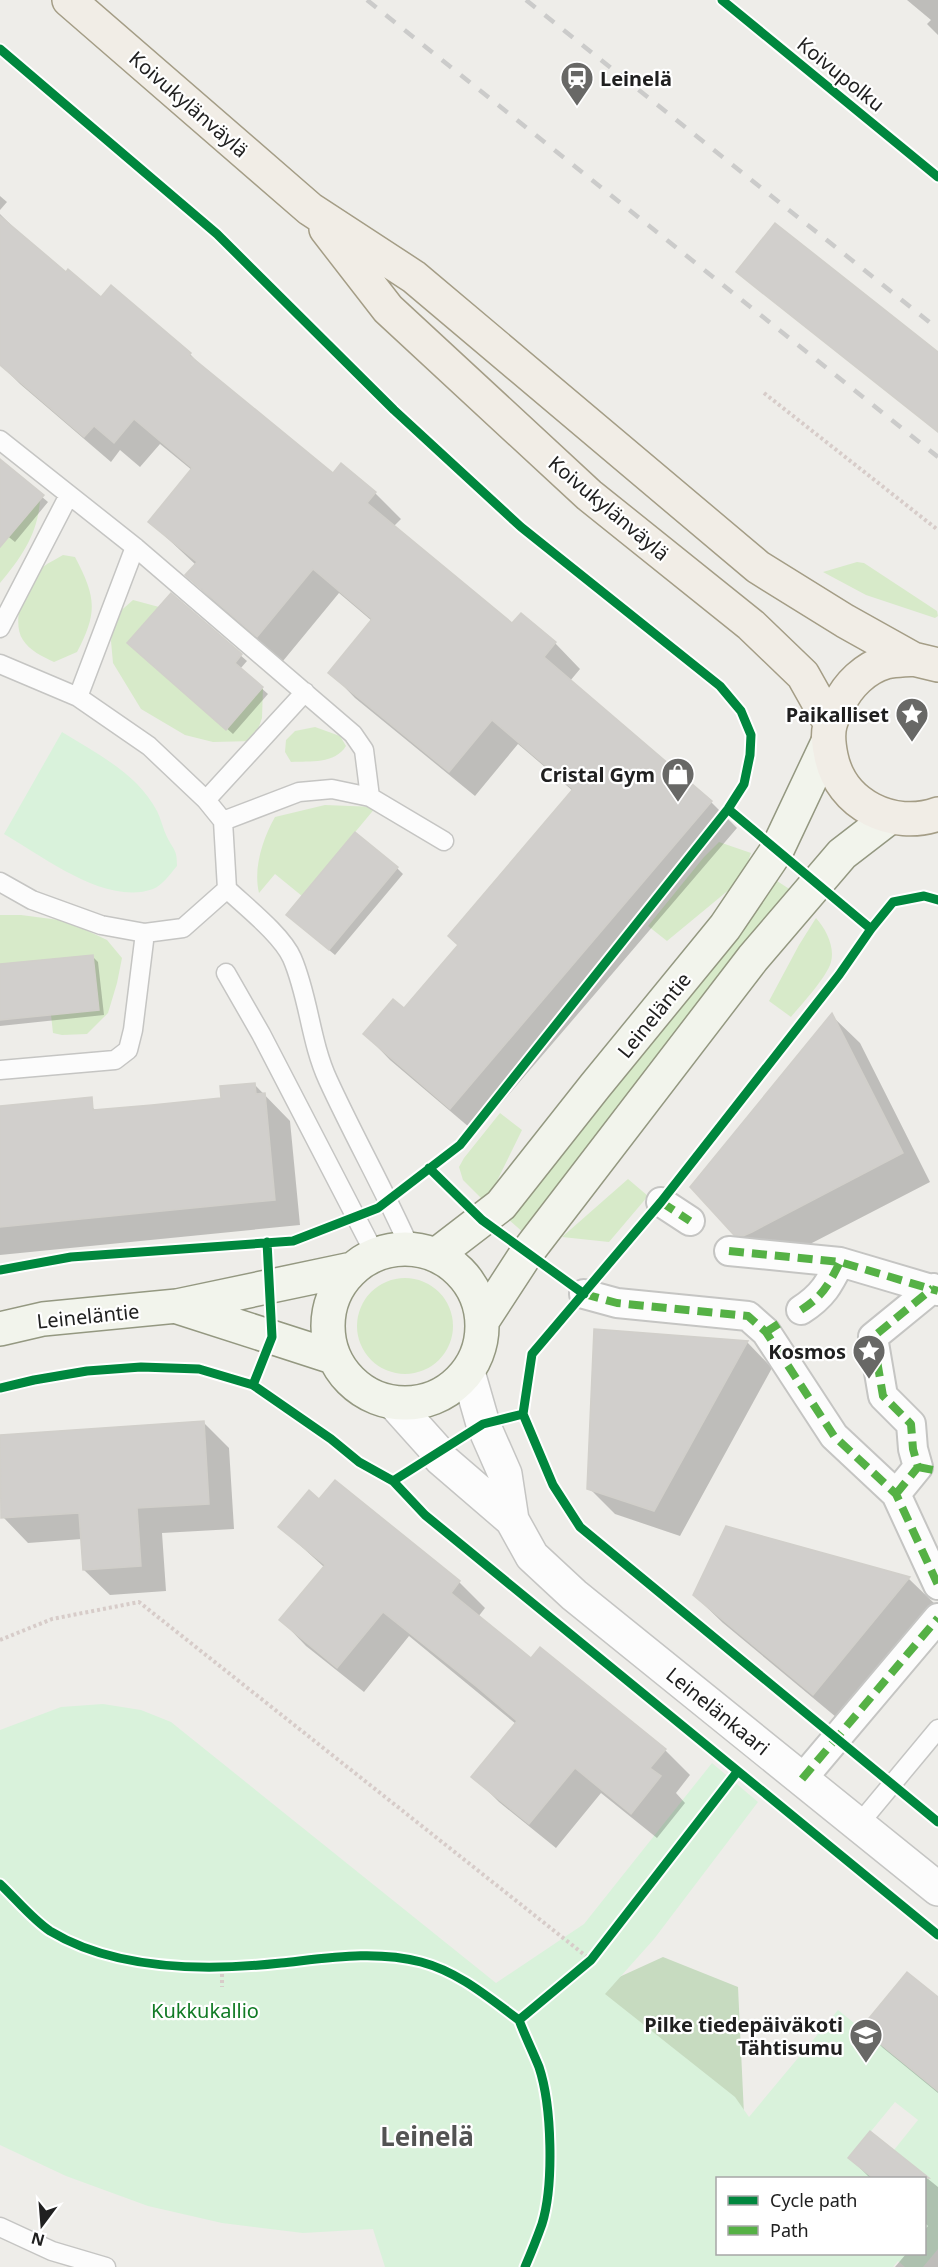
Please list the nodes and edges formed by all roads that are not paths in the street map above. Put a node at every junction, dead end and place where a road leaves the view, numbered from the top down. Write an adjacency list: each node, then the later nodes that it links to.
1 (69, 0): 2 (main road, Koivukylänväylä)
2 (310, 209): 7 (main road, Koivukylänväylä); 11 (main road, Koivukylänväylä)
3 (0, 440): 4 (lane)
4 (69, 495): 5 (lane); 6 (lane)
5 (135, 547): 9 (lane); 10 (lane)
6 (0, 628)
7 (926, 662): 11 (main road, Koivukylänväylä)
8 (0, 664): 10 (lane)
9 (305, 692): 12 (lane); 13 (lane)
10 (78, 697): 13 (lane)
11 (829, 733): 15 (main road, Koivukylänväylä); 24 (main road, Leineläntie)
12 (370, 797): 14 (lane); 16 (lane)
13 (206, 800): 14 (lane)
14 (223, 820): 18 (lane)
15 (919, 821): 31 (main road)
16 (444, 841)
17 (0, 882): 19 (lane)
18 (227, 889): 19 (lane); 24 (lane)
19 (145, 933): 21 (lane)
20 (226, 973): 26 (lane)
21 (0, 1070)
22 (661, 1202): 23 (street)
23 (690, 1221)
24 (423, 1251): 26 (main road); 31 (main road)
25 (729, 1251): 27 (street)
26 (363, 1261): 30 (main road, Leineläntie); 34 (main road)
27 (840, 1262): 28 (street); 32 (street)
28 (936, 1290): 37 (street)
29 (584, 1294): 32 (street)
30 (177, 1306): 33 (main road, Leineläntie); 34 (main road, Leineläntie)
31 (483, 1320): 35 (main road)
32 (784, 1321): 38 (street)
33 (0, 1329)
34 (333, 1357): 36 (main road)
35 (468, 1372): 36 (main road); 39 (street, Leinelänkaari)
36 (394, 1403): 39 (street, Leinelänkaari)
37 (928, 1469): 38 (street)
38 (896, 1494): 40 (street)
39 (512, 1520): 43 (street, Leinelänkaari)
40 (938, 1585)
41 (938, 1618): 43 (street)
42 (938, 1729): 44 (lane)
43 (802, 1779): 44 (street, Leinelänkaari)
44 (859, 1824): 45 (street, Leinelänkaari)
45 (938, 1889)
46 (0, 2227): 47 (lane)
47 (106, 2267)

